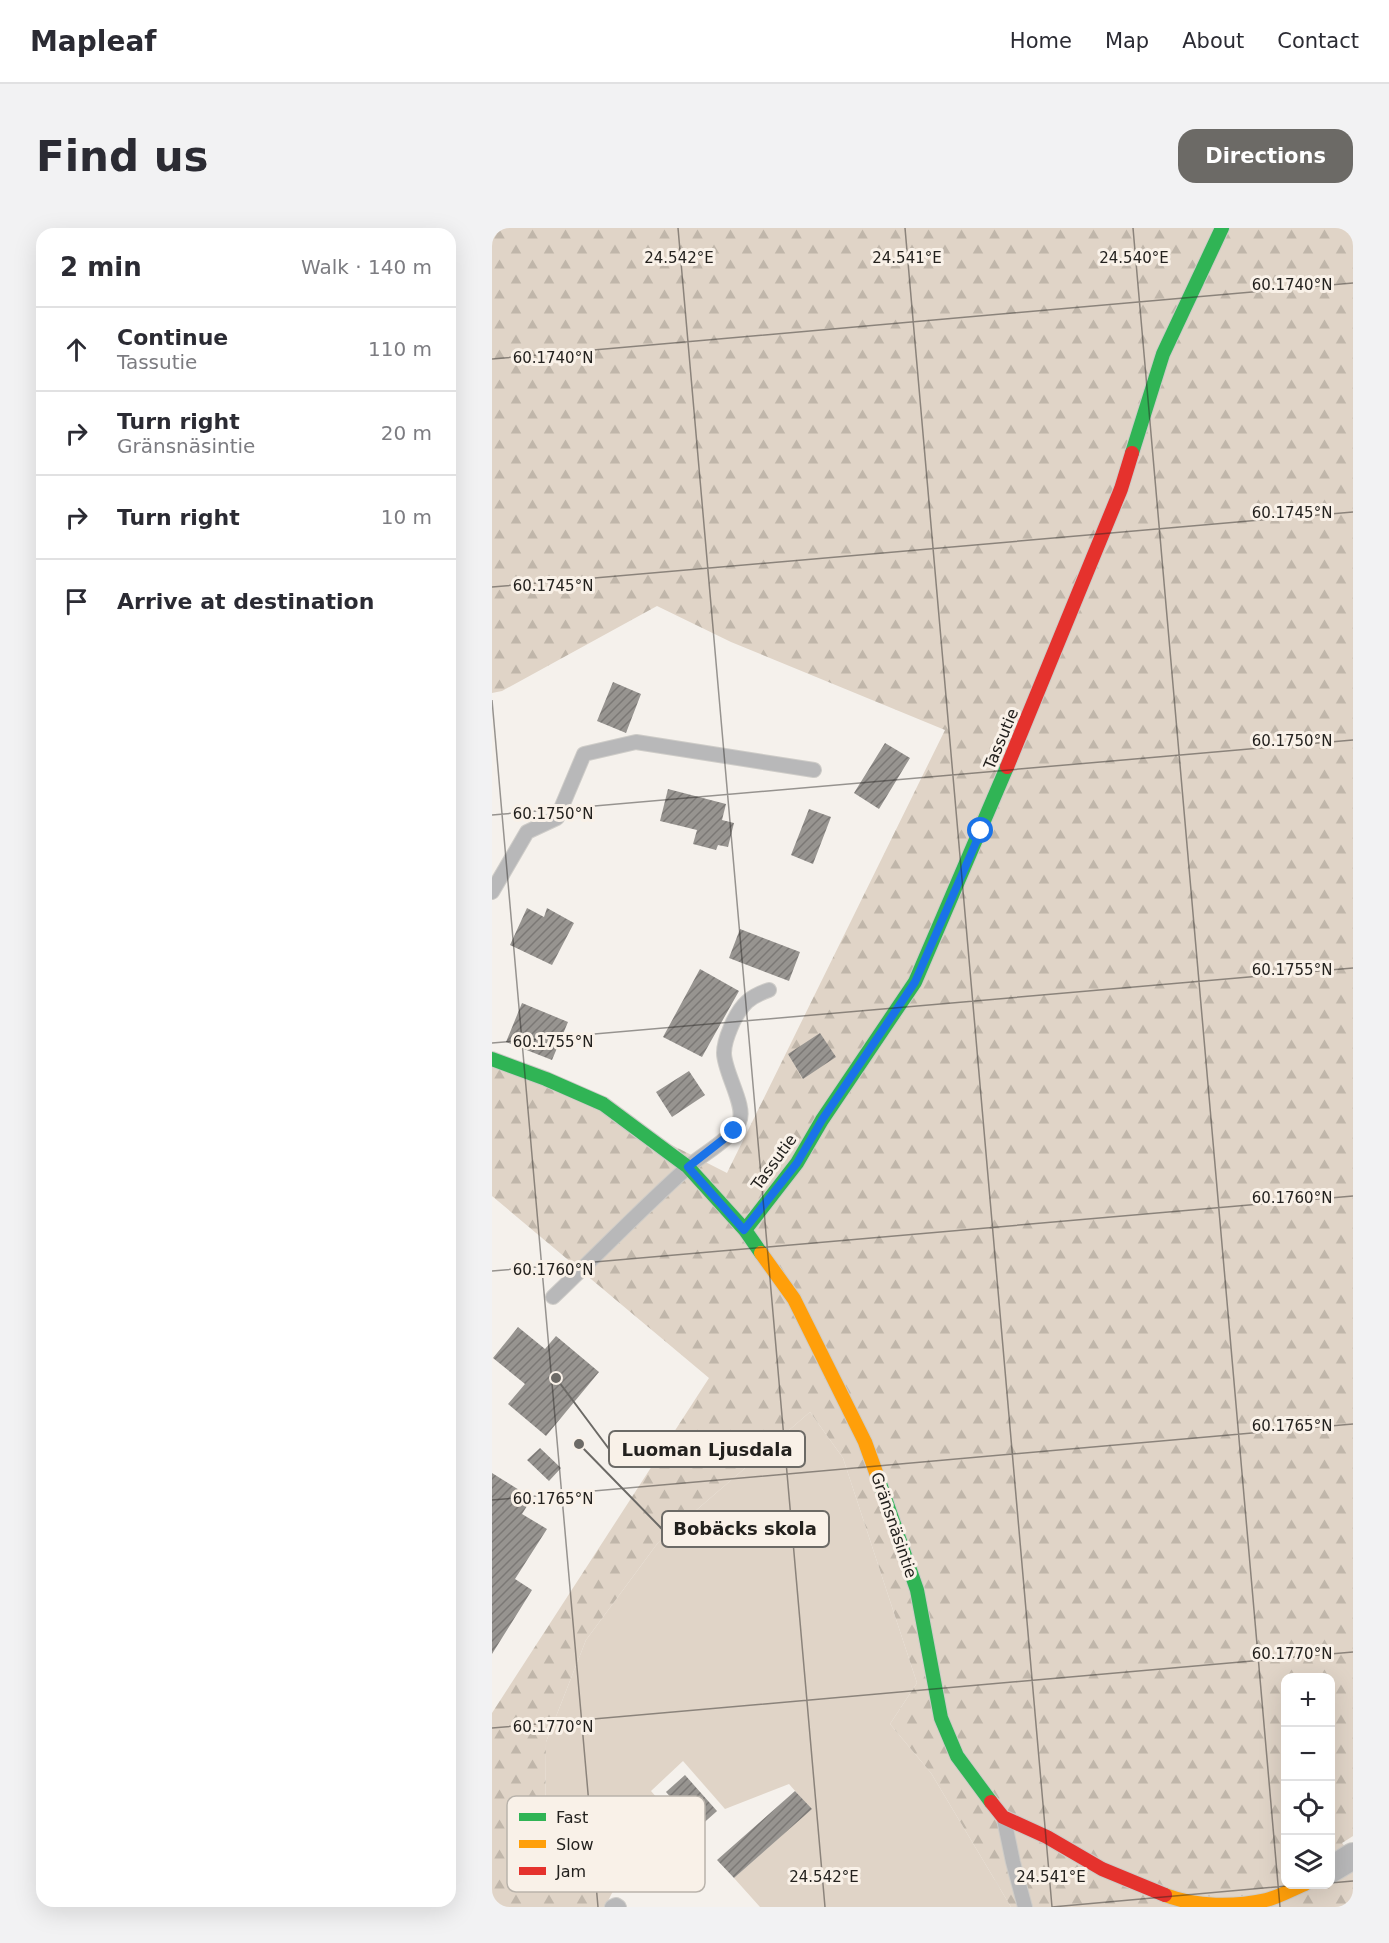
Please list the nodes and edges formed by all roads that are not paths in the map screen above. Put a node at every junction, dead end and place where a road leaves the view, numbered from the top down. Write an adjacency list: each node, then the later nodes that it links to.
1 (1222, 228): 7 (street, Tassutie)
2 (814, 771): 3 (lane)
3 (492, 892)
4 (769, 990): 6 (lane)
5 (492, 1059): 6 (street, Gränsnäsintie)
6 (688, 1167): 7 (street, Gränsnäsintie); 8 (lane)
7 (744, 1230): 9 (street, Gränsnäsintie)
8 (553, 1297)
9 (1003, 1817): 12 (street, Gränsnäsintie); 15 (lane)
10 (1353, 1856): 11 (street)
11 (1335, 1867)
12 (1293, 1889)
13 (612, 1907): 14 (lane)
14 (619, 1907)
15 (1025, 1907)

